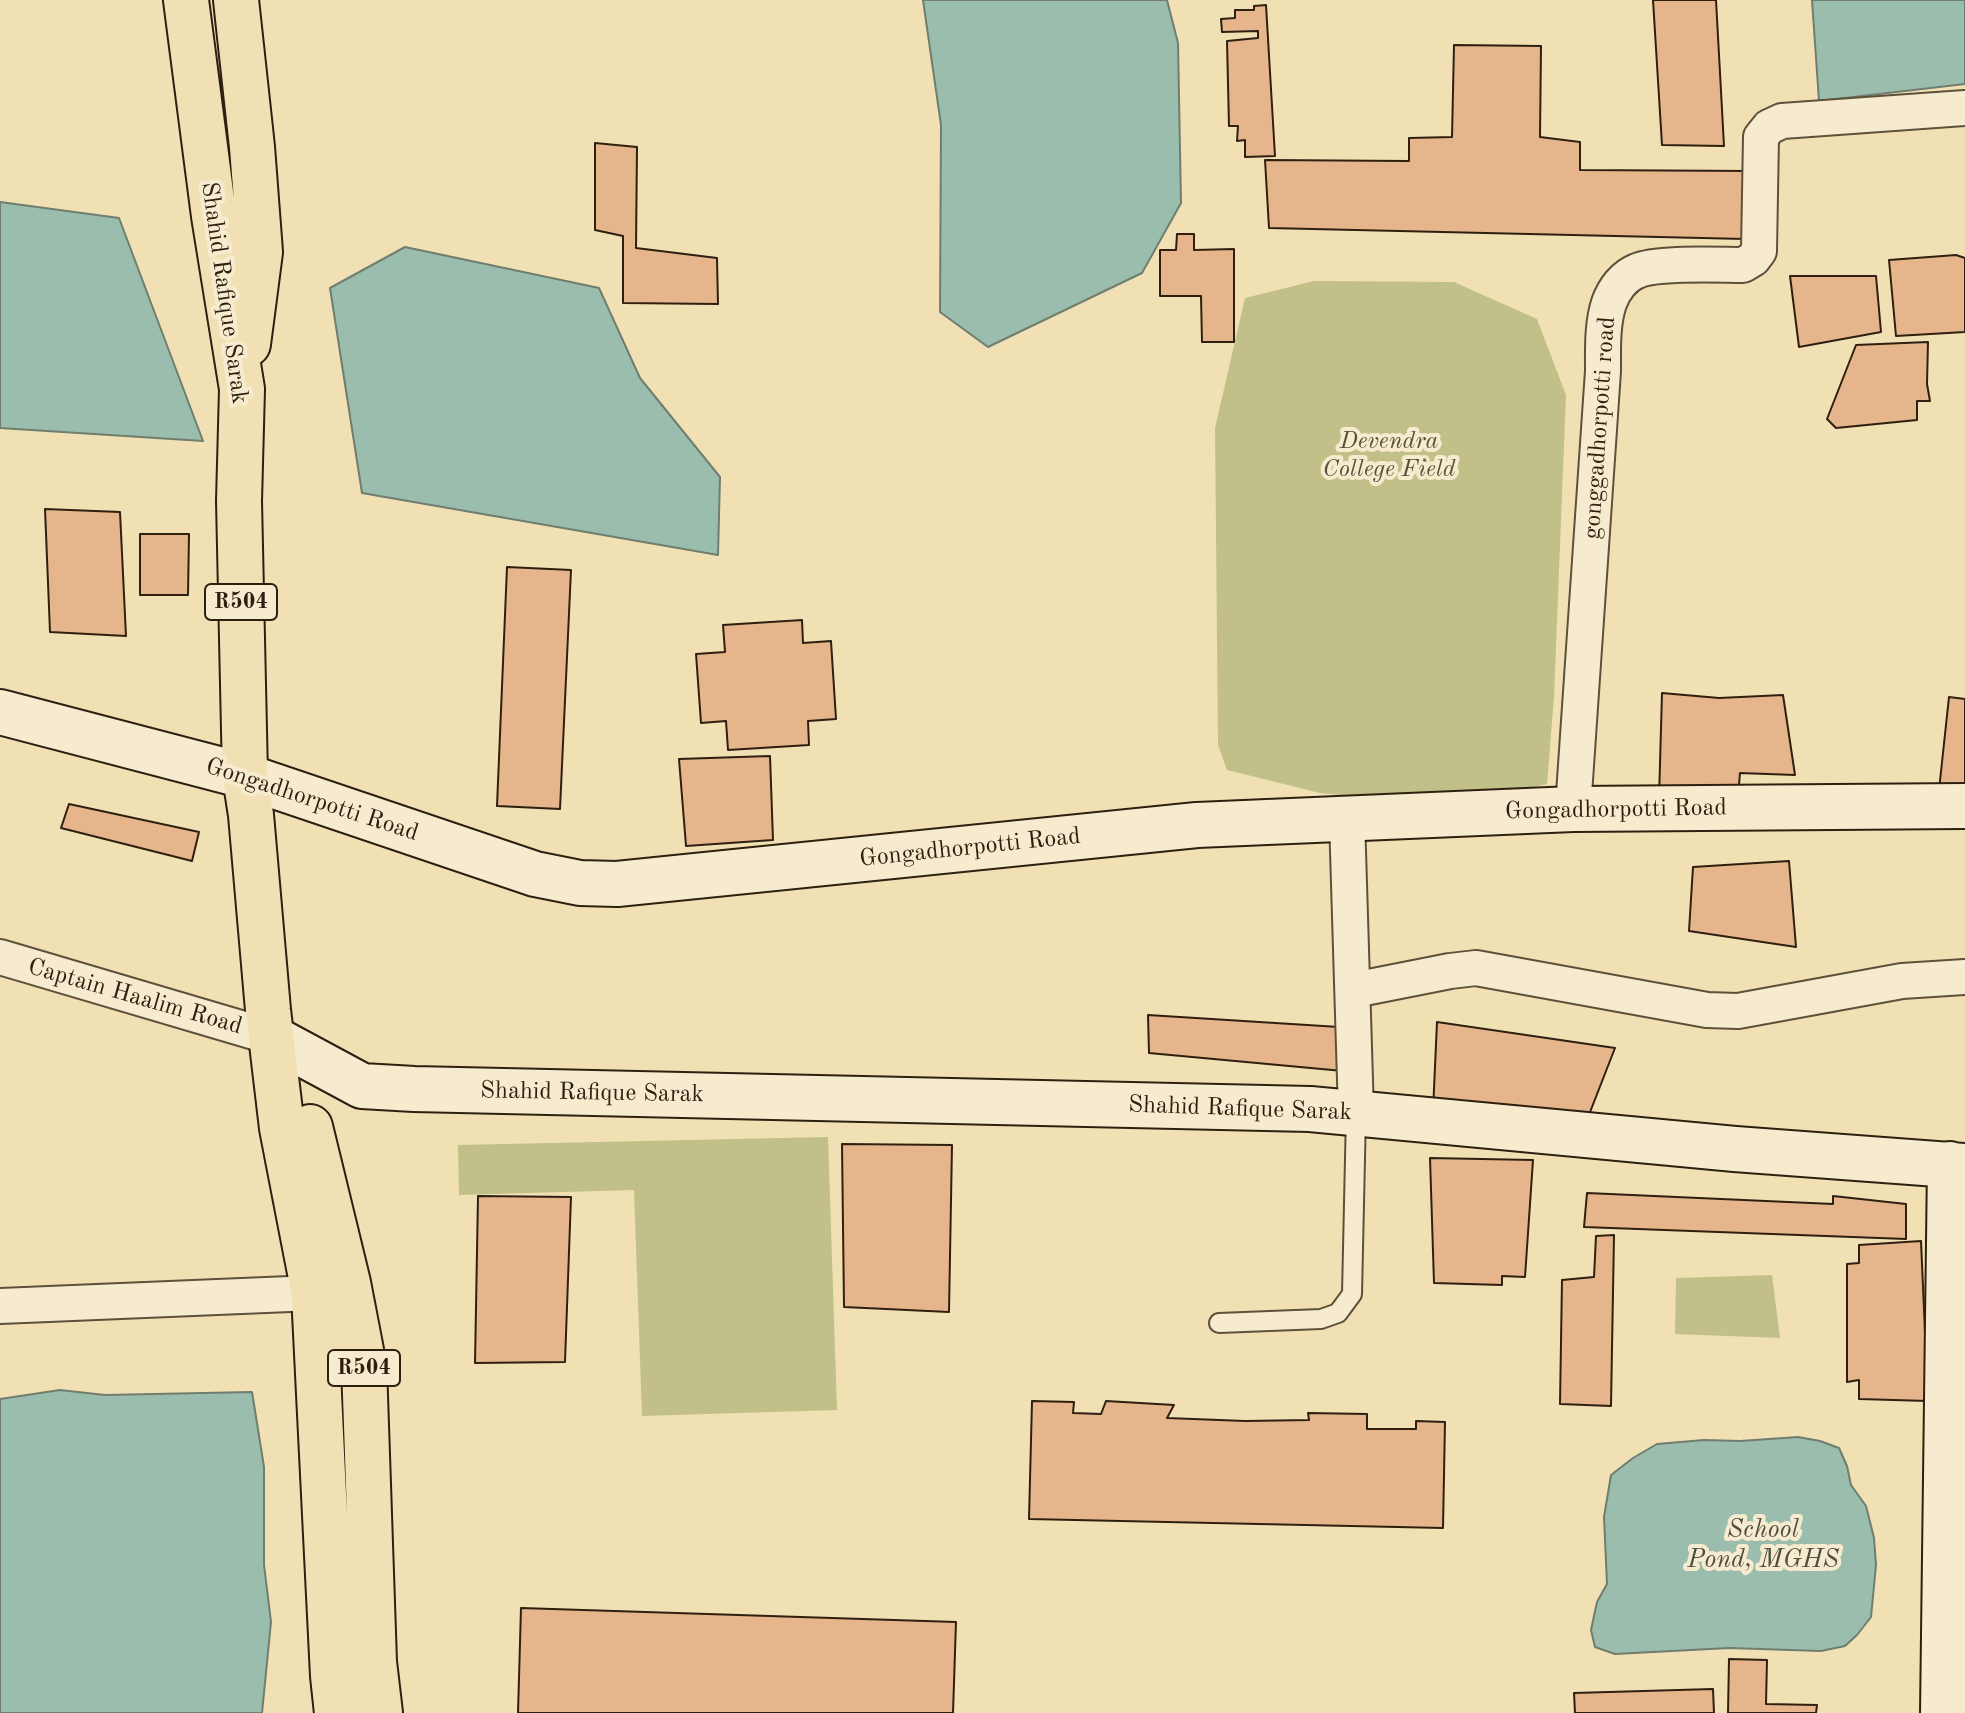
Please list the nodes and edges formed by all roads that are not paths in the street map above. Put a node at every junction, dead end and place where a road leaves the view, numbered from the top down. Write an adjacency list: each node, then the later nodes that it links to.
1 (186, 0): 4 (main road, Shahid Rafique Sarak / R504)
2 (236, 0): 4 (main road, R504)
3 (1965, 108): 8 (street, gonggadhorpotti road)
4 (242, 389): 6 (main road, Shahid Rafique Sarak / R504)
5 (0, 712): 6 (street, Gongadhorpotti Road)
6 (248, 795): 9 (street, Gongadhorpotti Road); 13 (main road, Shahid Rafique Sarak / R504)
7 (1965, 806): 8 (street, Gongadhorpotti Road)
8 (1573, 809): 9 (street, Gongadhorpotti Road)
9 (1348, 832): 12 (street)
10 (0, 957): 13 (street, Captain Haalim Road)
11 (1965, 977): 12 (street)
12 (1353, 980): 14 (street)
13 (269, 1024): 14 (street, Shahid Rafique Sarak); 16 (main road, R504); 20 (main road, R504)
14 (1356, 1113): 15 (street, Shahid Rafique Sarak); 18 (lane)
15 (1958, 1165): 21 (street)
16 (314, 1293): 17 (street); 19 (main road, R504)
17 (0, 1306)
18 (1219, 1323)
19 (337, 1713)
20 (380, 1713)
21 (1943, 1713)

